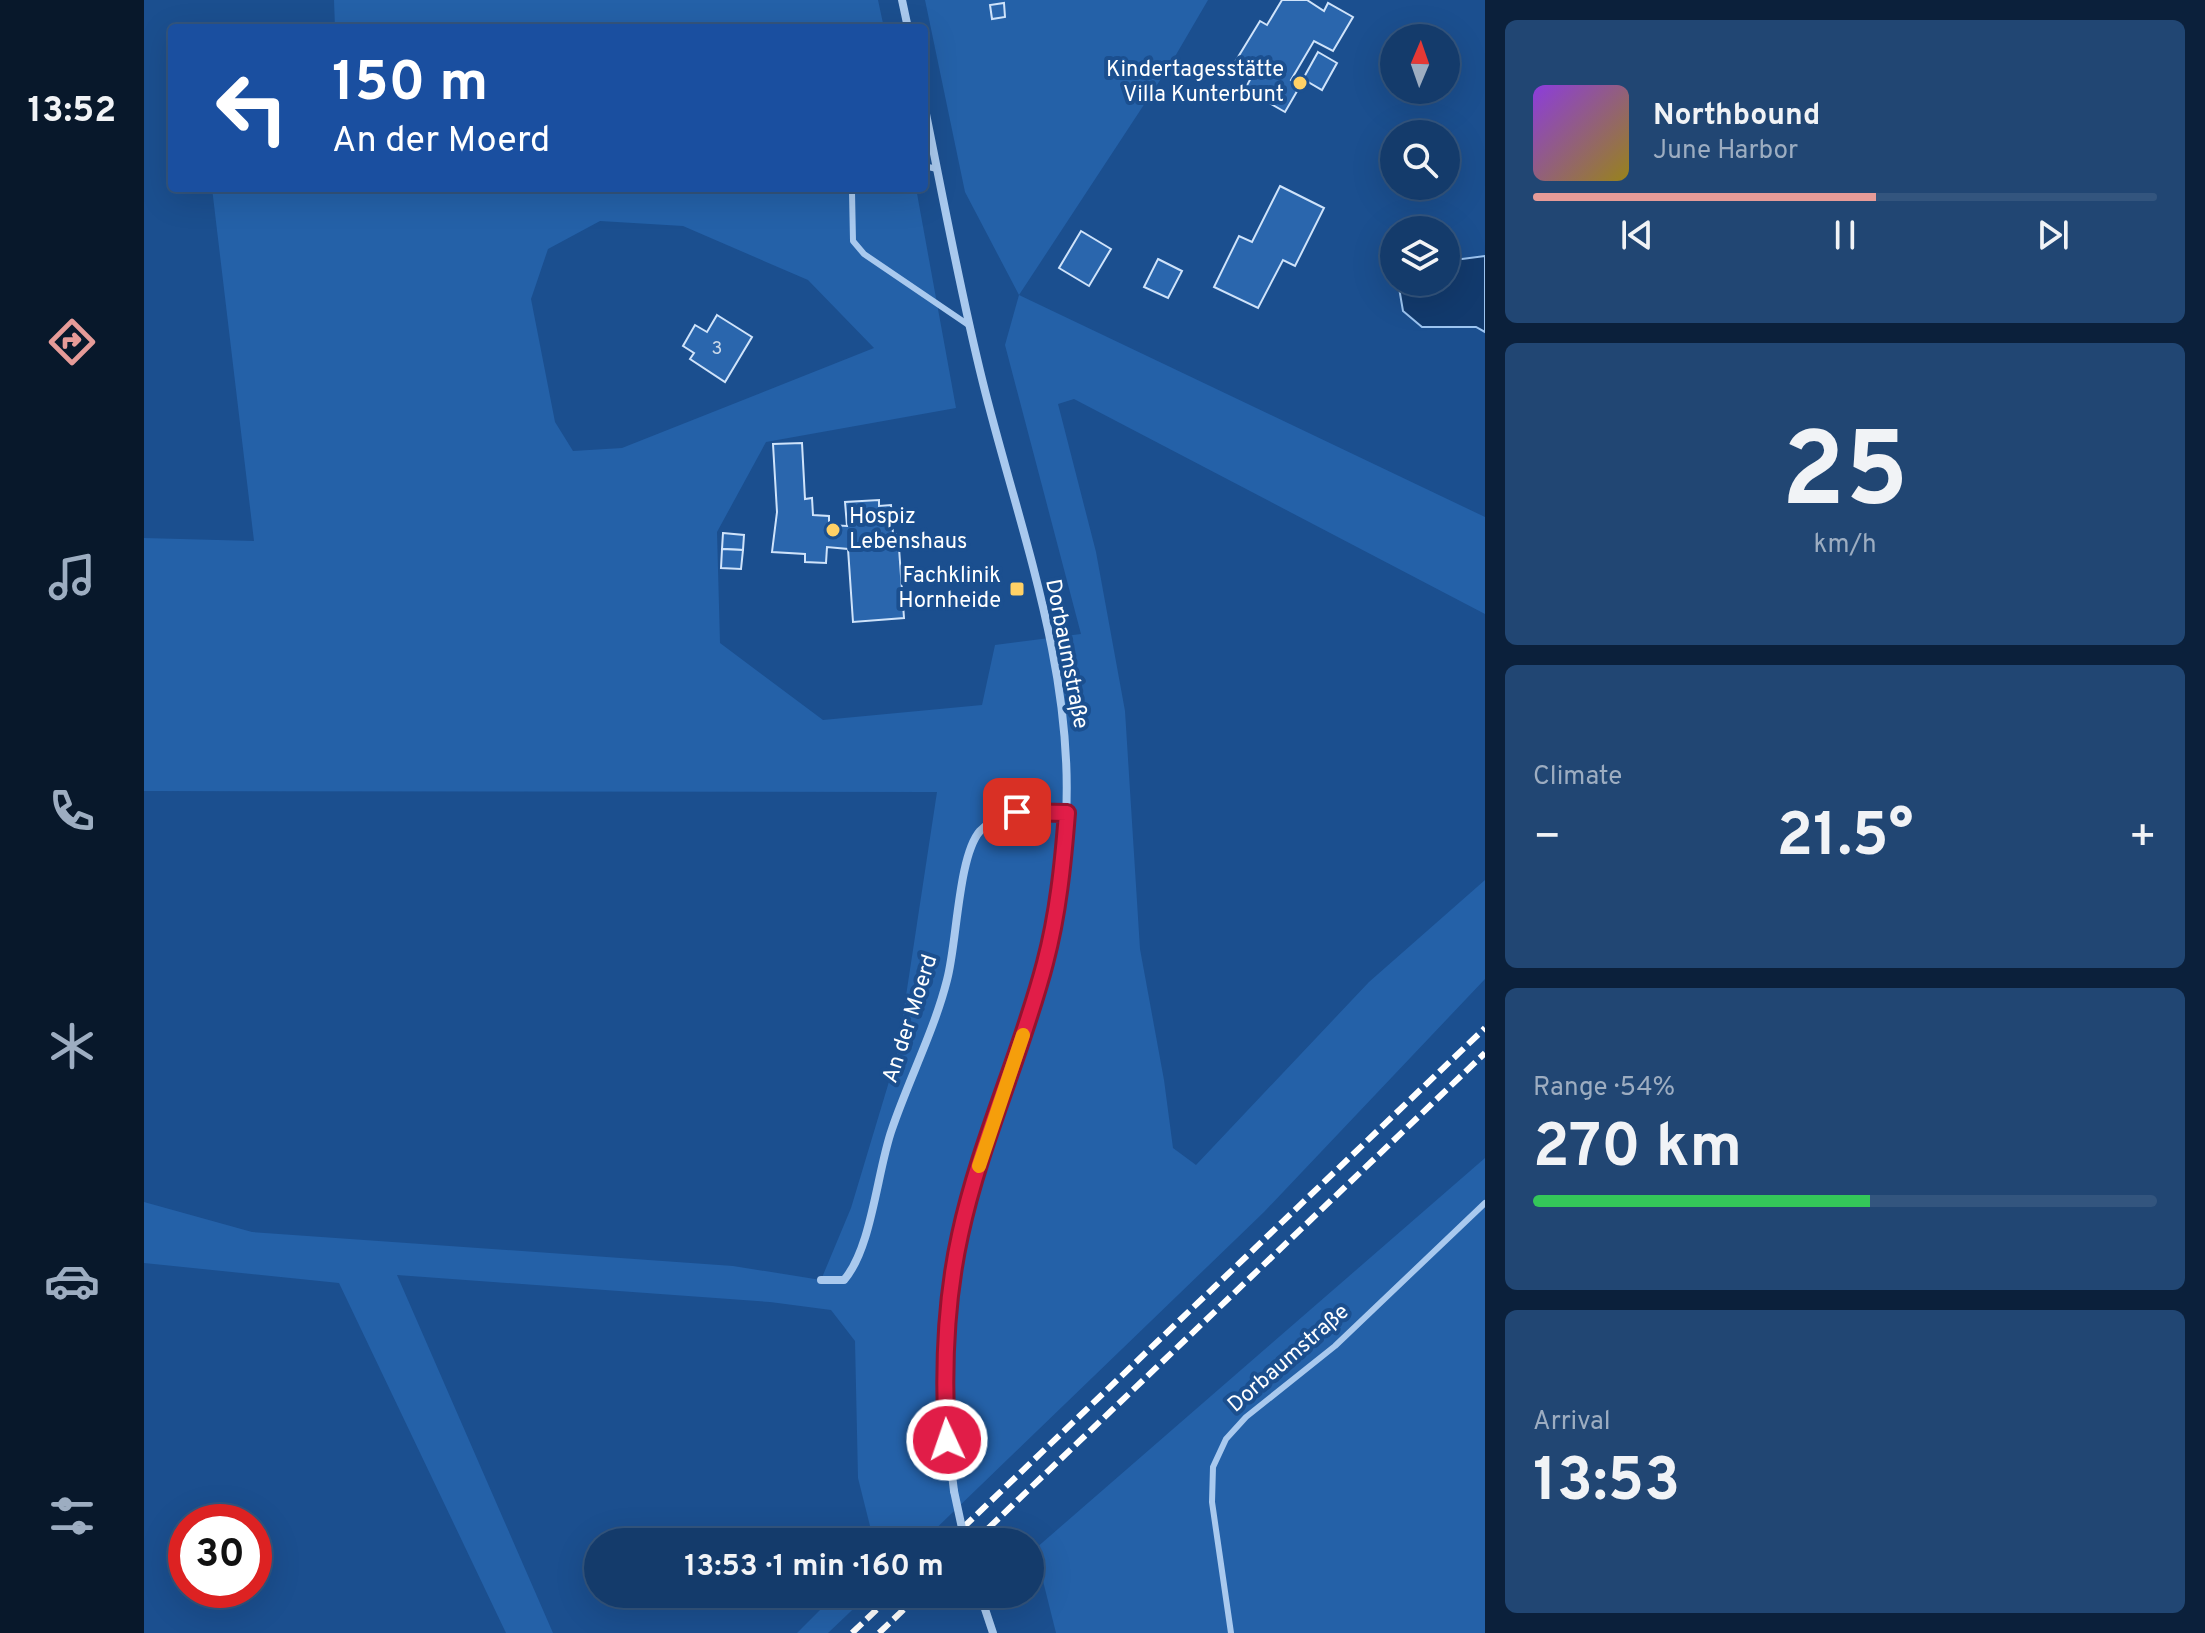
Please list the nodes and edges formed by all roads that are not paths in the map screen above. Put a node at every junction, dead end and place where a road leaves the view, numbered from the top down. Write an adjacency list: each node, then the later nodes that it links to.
1 (902, 0): 2 (street)
2 (907, 24)
3 (928, 124): 5 (street, Dorbaumstraße)
4 (928, 167): 5 (lane)
5 (937, 169): 7 (street, Dorbaumstraße)
6 (852, 192): 7 (lane)
7 (970, 327): 8 (street, Dorbaumstraße)
8 (1067, 813): 10 (street, An der Moerd); 11 (street, Dorbaumstraße, bridge)
9 (1485, 1203): 14 (lane, Dorbaumstraße)
10 (821, 1280)
11 (962, 1528)
12 (985, 1608): 13 (street)
13 (993, 1633)
14 (1231, 1633)

